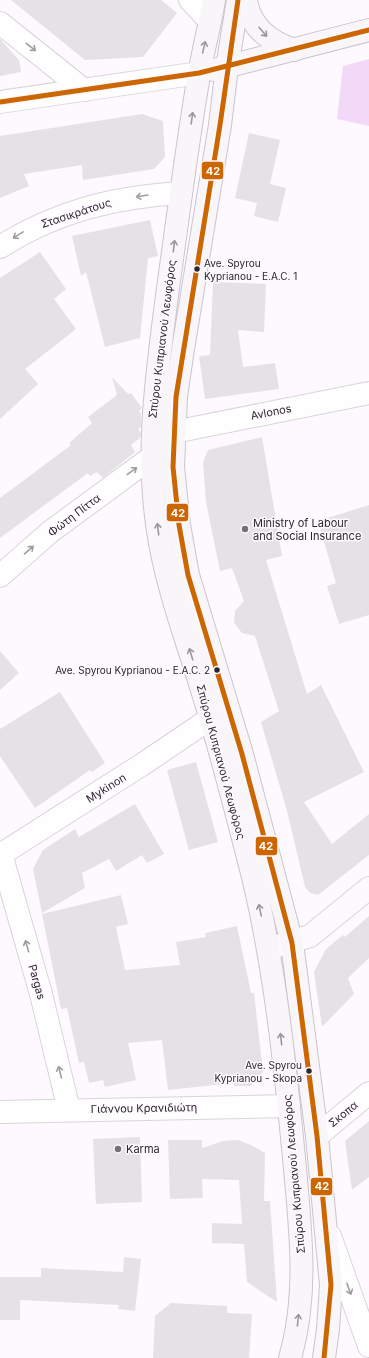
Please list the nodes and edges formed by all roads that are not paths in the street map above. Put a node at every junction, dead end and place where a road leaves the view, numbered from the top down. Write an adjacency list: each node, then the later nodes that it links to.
1 (190, 0): 5 (street)
2 (214, 0): 5 (main road, Σπύρου Κυπριανού Λεωφόρος)
3 (238, 0): 9 (main road, Σπύρου Κυπριανού Λεωφόρος)
4 (246, 0): 8 (main road, one-way to 8)
5 (210, 21): 10 (main road, Σπύρου Κυπριανού Λεωφόρος, one-way to 5)
6 (0, 23): 11 (street, one-way to 11)
7 (369, 30): 8 (main road)
8 (294, 50): 9 (main road)
9 (226, 66): 10 (main road); 16 (main road, Σπύρου Κυπριανού Λεωφόρος)
10 (199, 73): 11 (street); 13 (main road, Σπύρου Κυπριανού Λεωφόρος, one-way to 10)
11 (84, 90): 12 (street)
12 (0, 102)
13 (180, 193): 14 (street, Στασικράτους, one-way to 14); 17 (main road, Σπύρου Κυπριανού Λεωφόρος, one-way to 13)
14 (0, 246)
15 (368, 399): 16 (street, Avlonos)
16 (174, 432): 22 (main road, Σπύρου Κυπριανού Λεωφόρος)
17 (152, 457): 18 (street, Φώτη Πίττα, one-way to 17); 19 (main road, Σπύρου Κυπριανού Λεωφόρος, one-way to 17)
18 (0, 576)
19 (211, 718): 20 (street, Mykinon); 23 (main road, Σπύρου Κυπριανού Λεωφόρος, one-way to 19)
20 (0, 855): 26 (street, Pargas, one-way to 20)
21 (369, 888): 22 (street)
22 (292, 943): 23 (street); 28 (main road, Σπύρου Κυπριανού Λεωφόρος)
23 (268, 949): 25 (main road, Σπύρου Κυπριανού Λεωφόρος, one-way to 23)
24 (369, 1093): 28 (street, Σκοπα)
25 (289, 1106): 26 (street, Γιάννου Κρανιδιώτη); 31 (main road, Σπύρου Κυπριανού Λεωφόρος, one-way to 25)
26 (69, 1110): 27 (street, Γιάννου Κρανιδιώτη)
27 (0, 1112)
28 (317, 1136): 29 (main road, Σπύρου Κυπριανού Λεωφόρος)
29 (326, 1226): 30 (street, one-way to 30); 32 (main road, Σπύρου Κυπριανού Λεωφόρος)
30 (369, 1346)
31 (290, 1358)
32 (324, 1358)

